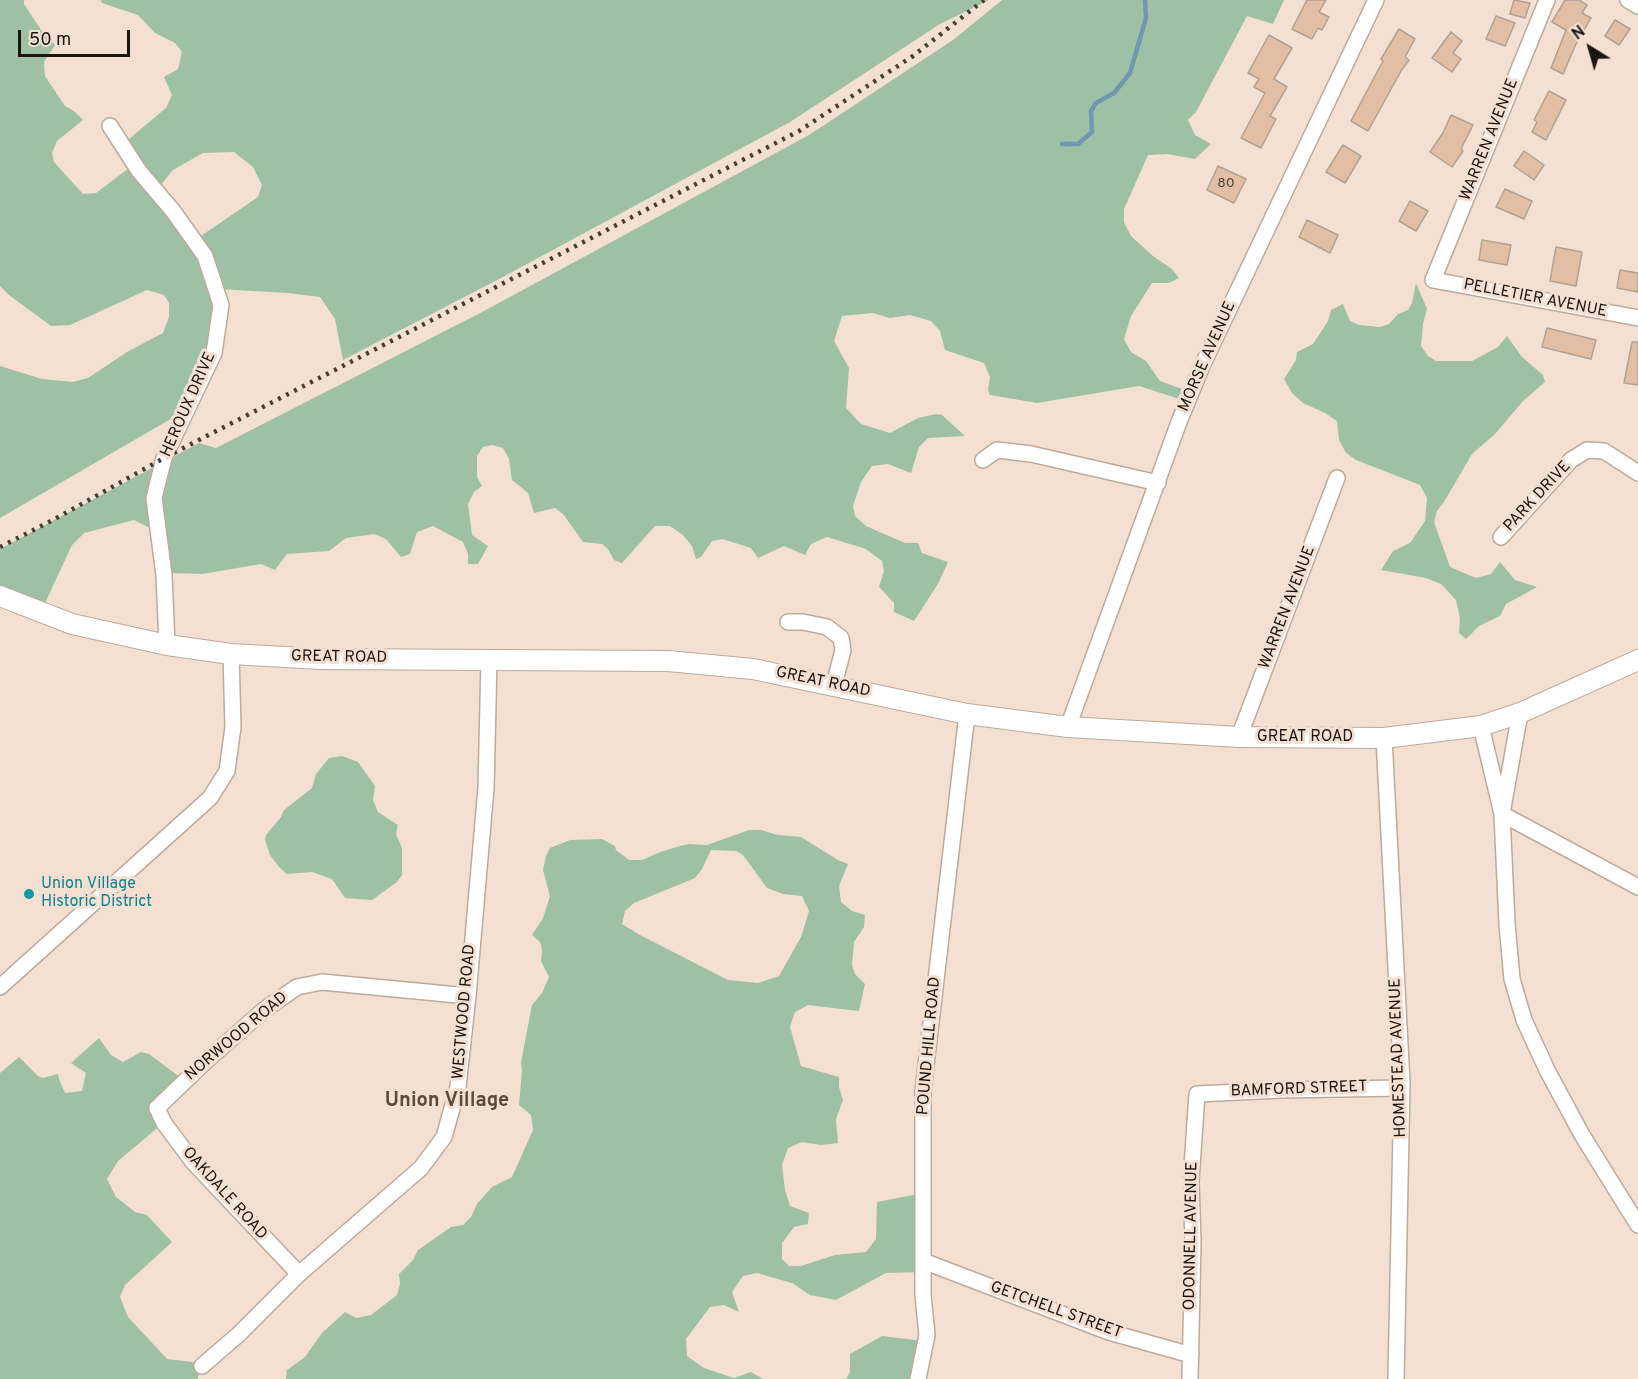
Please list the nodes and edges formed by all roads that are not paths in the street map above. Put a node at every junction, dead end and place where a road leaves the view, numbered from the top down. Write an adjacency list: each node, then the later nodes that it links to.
1 (1376, 0): 11 (street, MORSE AVENUE)
2 (1547, 0): 6 (street, WARREN AVENUE)
3 (1628, 0): 4 (street)
4 (1638, 6)
5 (110, 126): 15 (street, HEROUX DRIVE)
6 (1433, 280): 7 (street, PELLETIER AVENUE)
7 (1638, 318)
8 (983, 460): 11 (street)
9 (1638, 473): 12 (street, PARK DRIVE)
10 (1337, 478): 24 (street, WARREN AVENUE)
11 (1158, 483): 23 (street, MORSE AVENUE)
12 (1501, 537)
13 (0, 596): 15 (main road, GREAT ROAD)
14 (788, 621): 19 (street)
15 (167, 645): 16 (main road, GREAT ROAD)
16 (231, 654): 17 (main road, GREAT ROAD); 28 (street)
17 (489, 660): 19 (main road, GREAT ROAD); 29 (street, WESTWOOD ROAD)
18 (1638, 661): 20 (main road, GREAT ROAD)
19 (834, 686): 21 (main road, GREAT ROAD)
20 (1520, 713): 22 (main road, GREAT ROAD); 26 (street)
21 (967, 714): 23 (main road, GREAT ROAD); 34 (street, POUND HILL ROAD)
22 (1481, 726): 25 (main road, GREAT ROAD); 26 (street)
23 (1068, 727): 24 (main road, GREAT ROAD)
24 (1239, 737): 25 (main road, GREAT ROAD)
25 (1384, 738): 30 (street, HOMESTEAD AVENUE)
26 (1502, 814): 27 (street); 33 (street)
27 (1638, 887)
28 (0, 987)
29 (468, 996): 32 (street, NORWOOD ROAD); 35 (street, WESTWOOD ROAD)
30 (1401, 1088): 31 (street, BAMFORD STREET); 40 (street, HOMESTEAD AVENUE)
31 (1197, 1094): 36 (street, ODONNELL AVENUE)
32 (157, 1108): 35 (street, OAKDALE ROAD)
33 (1638, 1225)
34 (923, 1261): 36 (street, GETCHELL STREET); 38 (street, POUND HILL ROAD)
35 (299, 1274): 37 (street, WESTWOOD ROAD)
36 (1191, 1355): 39 (street, ODONNELL AVENUE)
37 (202, 1366)
38 (918, 1379)
39 (1191, 1379)
40 (1396, 1379)

